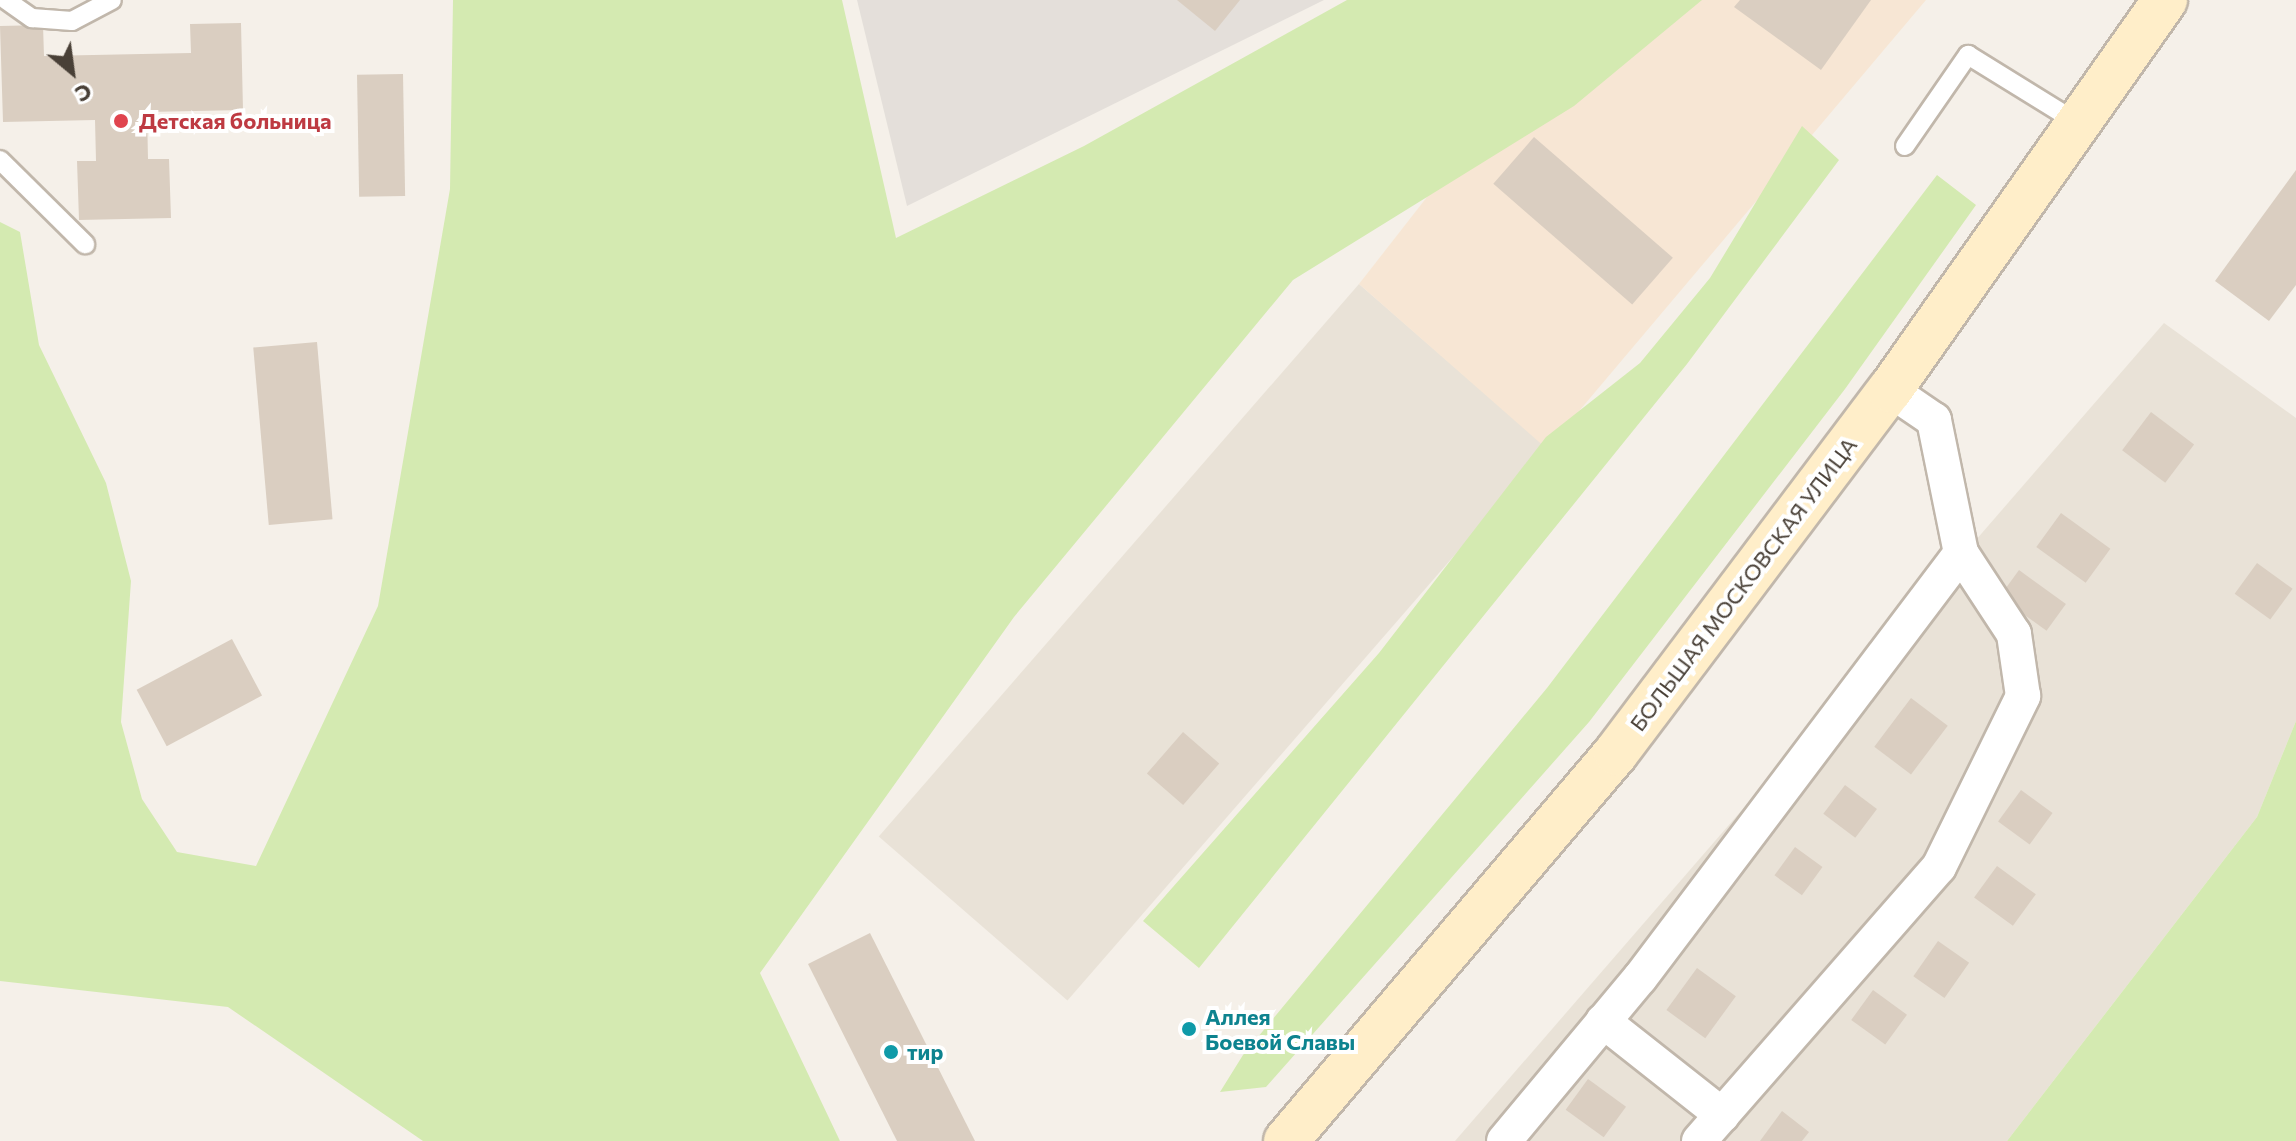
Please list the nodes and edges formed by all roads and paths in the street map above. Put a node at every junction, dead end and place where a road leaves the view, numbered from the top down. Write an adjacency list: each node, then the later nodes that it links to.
1 (6, 0): 2 (lane)
2 (112, 0)
3 (2165, 0): 4 (main road, БОЛЬШАЯ МОСКОВСКАЯ УЛИЦА)
4 (2078, 123): 5 (lane); 8 (main road, БОЛЬШАЯ МОСКОВСКАЯ УЛИЦА)
5 (1905, 146)
6 (0, 160): 7 (lane)
7 (85, 244)
8 (1890, 390): 9 (street); 12 (main road, БОЛЬШАЯ МОСКОВСКАЯ УЛИЦА)
9 (1961, 553): 10 (street); 11 (street)
10 (1603, 1021): 11 (street); 13 (street)
11 (1722, 1115): 14 (street)
12 (1286, 1141)
13 (1504, 1141)
14 (1699, 1141)

